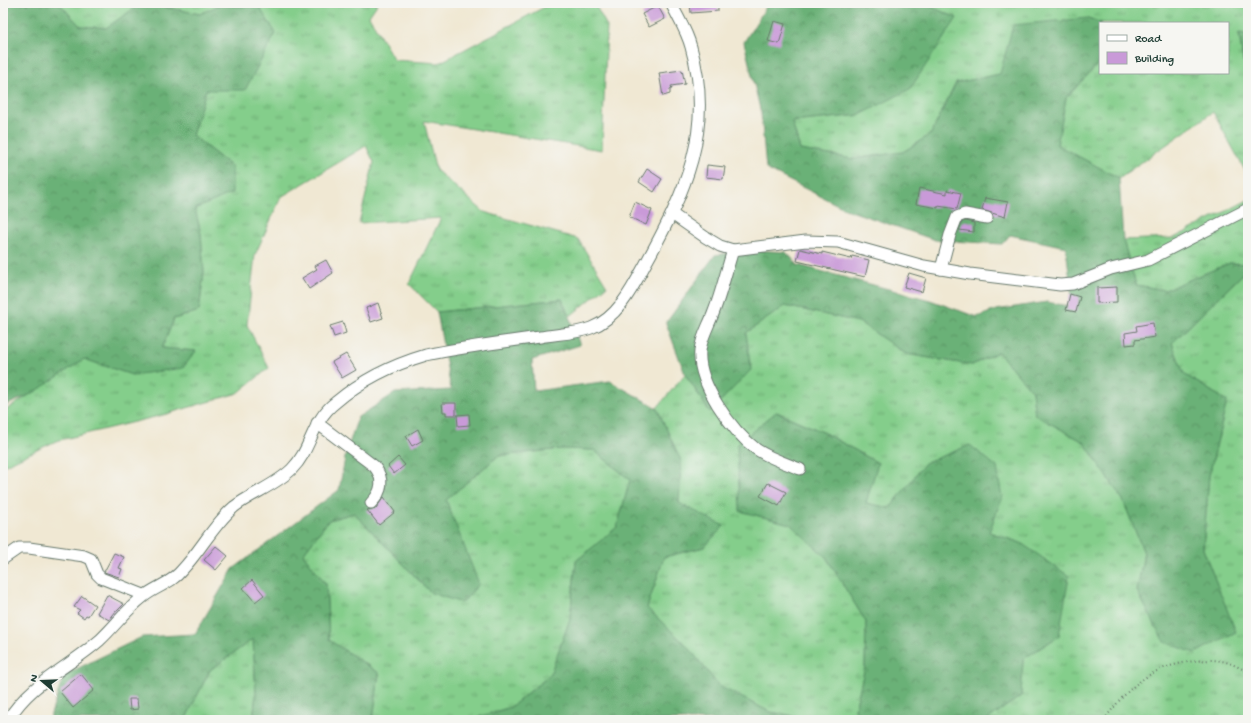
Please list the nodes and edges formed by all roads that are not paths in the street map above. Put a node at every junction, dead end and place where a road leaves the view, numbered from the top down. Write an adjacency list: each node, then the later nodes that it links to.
1 (672, 3): 3 (street)
2 (1248, 209): 6 (street)
3 (672, 214): 5 (street); 7 (street)
4 (987, 218): 6 (street)
5 (733, 250): 6 (street); 8 (street)
6 (941, 269)
7 (317, 423): 9 (street); 11 (street)
8 (800, 468)
9 (370, 503)
10 (3, 559): 11 (street)
11 (144, 595): 12 (street)
12 (8, 720)

